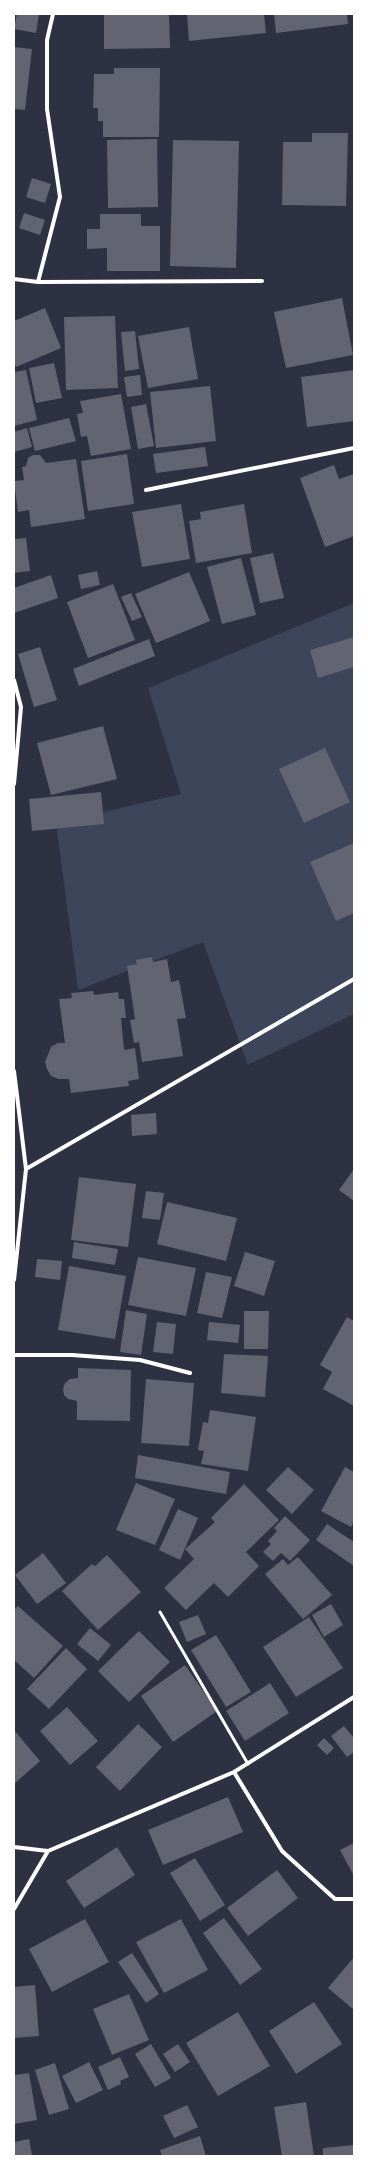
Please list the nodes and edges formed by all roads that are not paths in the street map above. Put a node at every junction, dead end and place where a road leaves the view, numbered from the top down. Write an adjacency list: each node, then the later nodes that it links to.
1 (53, 14): 3 (street)
2 (14, 279): 3 (street)
3 (38, 282): 4 (street)
4 (262, 282)
5 (354, 448): 6 (street)
6 (146, 490)
7 (14, 680): 8 (street)
8 (14, 784)
9 (354, 979): 11 (street)
10 (14, 1071): 11 (street)
11 (26, 1169): 12 (street)
12 (14, 1280)
13 (14, 1354): 14 (street)
14 (190, 1373)
15 (160, 1612): 17 (lane)
16 (354, 1697): 17 (street)
17 (248, 1764): 18 (street)
18 (234, 1772): 20 (street); 21 (street)
19 (14, 1847): 20 (street)
20 (48, 1851): 22 (street)
21 (354, 1899)
22 (14, 1909)

